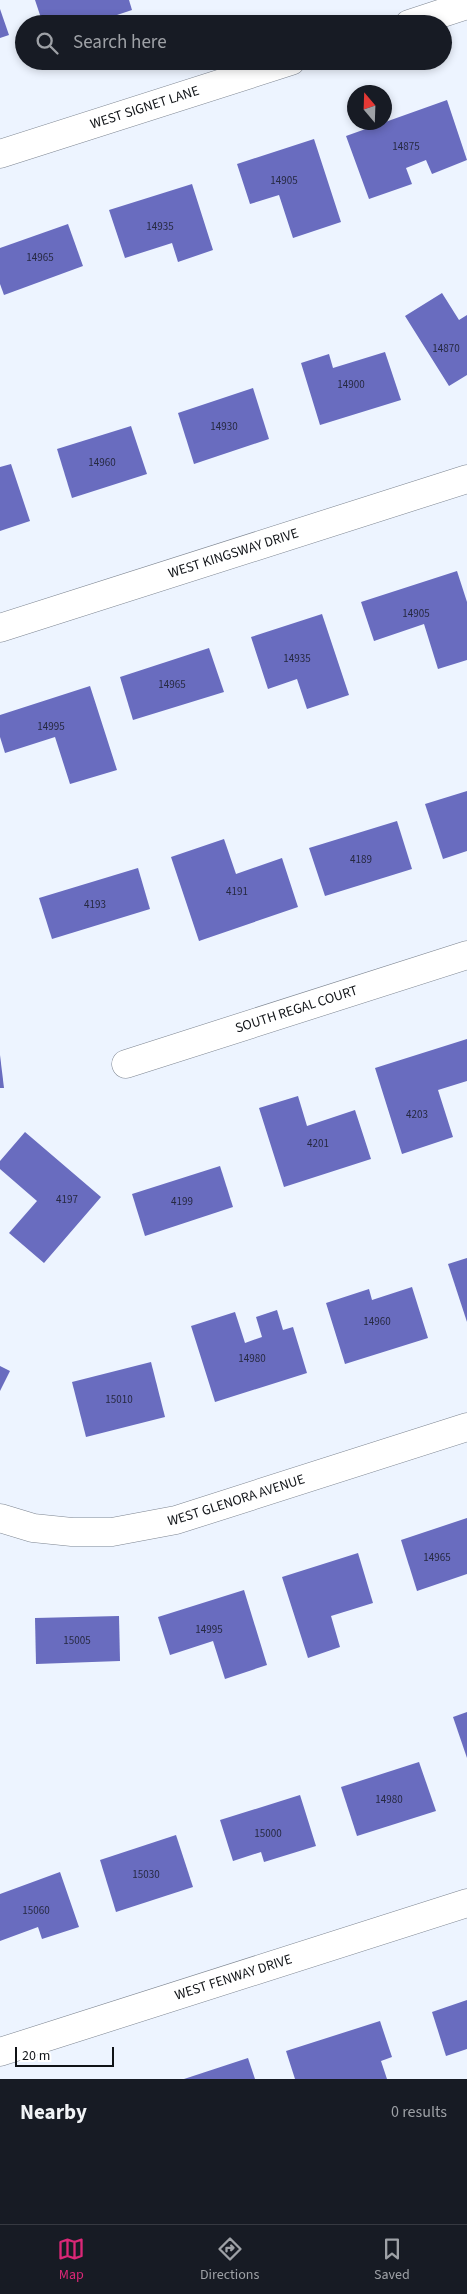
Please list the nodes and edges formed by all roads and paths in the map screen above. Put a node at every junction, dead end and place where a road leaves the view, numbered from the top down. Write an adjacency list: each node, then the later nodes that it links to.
1 (467, 5): 2 (street)
2 (436, 15)
3 (263, 70): 4 (street, WEST SIGNET LANE)
4 (0, 154)
5 (467, 479): 6 (street, WEST KINGSWAY DRIVE)
6 (0, 628)
7 (467, 955): 8 (street, SOUTH REGAL COURT)
8 (126, 1064)
9 (467, 1427): 10 (street, WEST GLENORA AVENUE)
10 (0, 1518)
11 (467, 1903): 12 (street, WEST FENWAY DRIVE)
12 (0, 2052)

